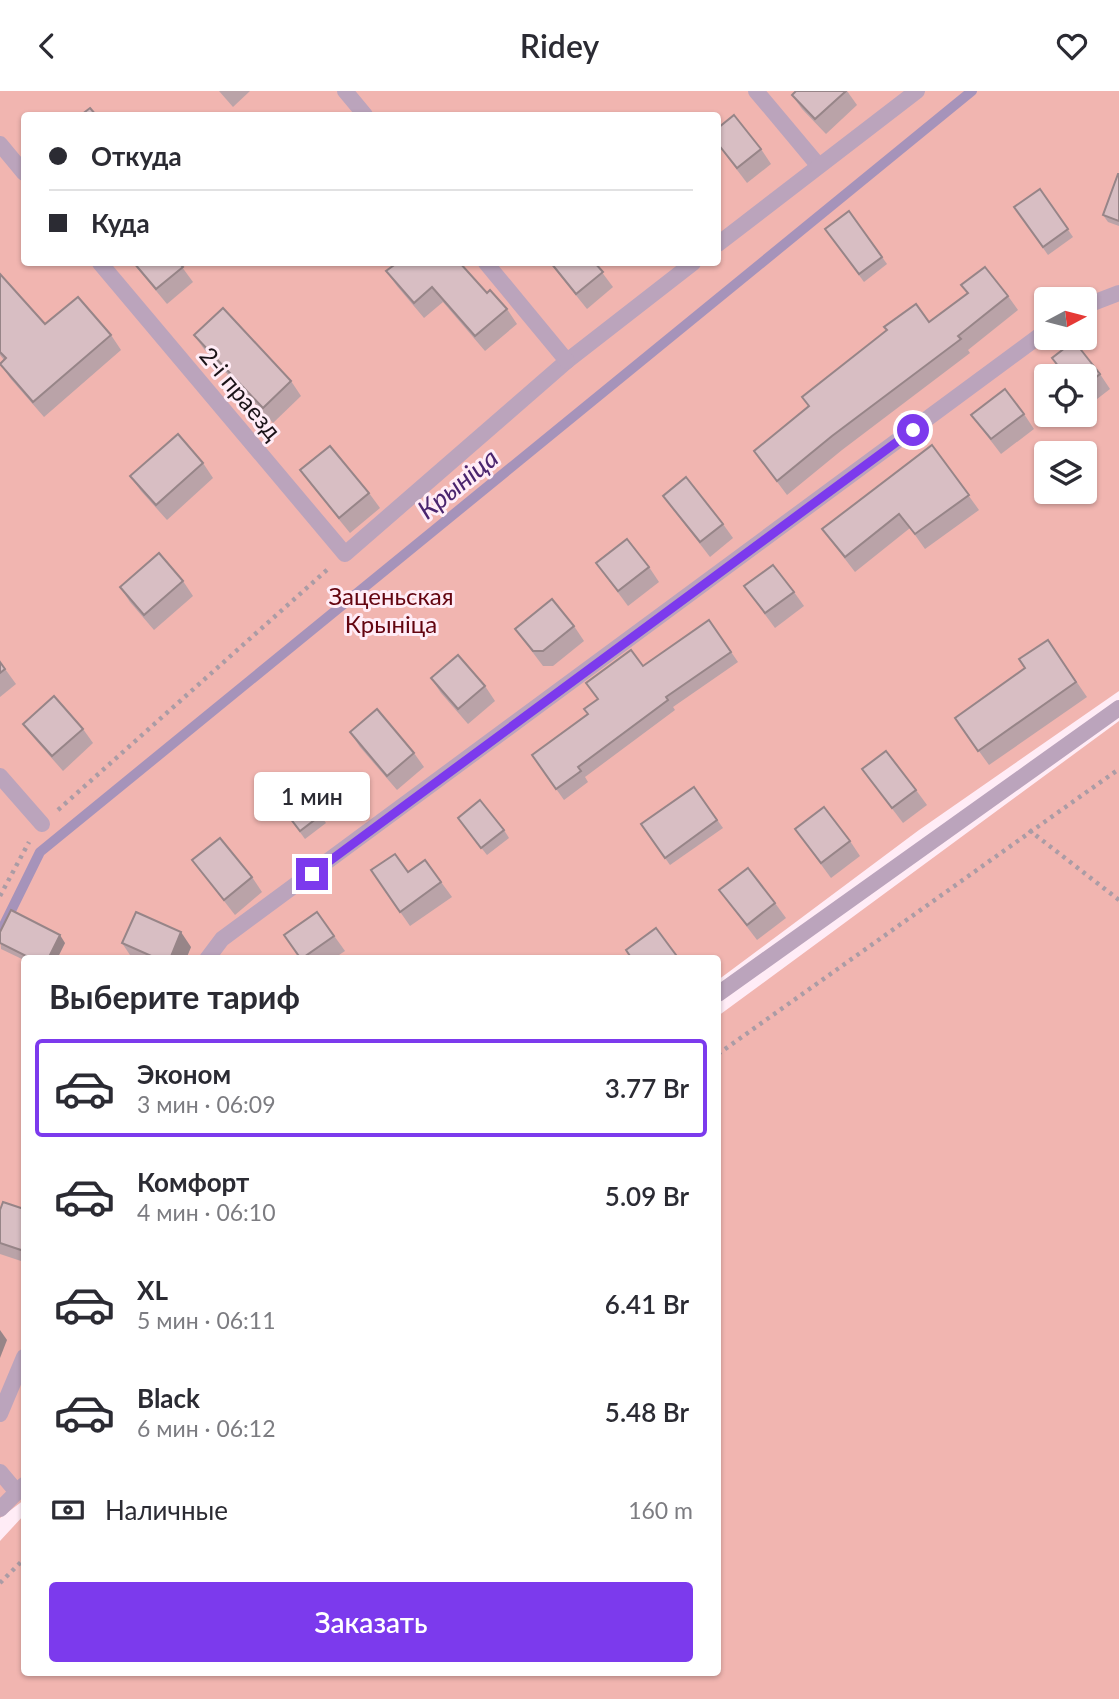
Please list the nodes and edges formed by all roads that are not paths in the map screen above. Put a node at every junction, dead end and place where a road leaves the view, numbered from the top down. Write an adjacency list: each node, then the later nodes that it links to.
1 (345, 91): 4 (lane)
2 (756, 91): 6 (lane)
3 (917, 91): 6 (lane)
4 (362, 112)
5 (0, 144): 7 (lane)
6 (818, 165): 8 (lane)
7 (21, 169)
8 (721, 241)
9 (103, 266): 15 (lane, 2-і праезд)
10 (488, 266): 15 (lane)
11 (689, 266): 15 (lane)
12 (1119, 293): 13 (lane)
13 (1097, 301)
14 (1034, 340): 19 (lane)
15 (567, 361)
16 (1119, 708): 20 (lane)
17 (0, 776): 18 (lane)
18 (42, 824)
19 (210, 955)
20 (721, 992)
21 (21, 1364): 22 (lane)
22 (0, 1414)
23 (0, 1472): 24 (lane)
24 (20, 1488): 25 (lane)
25 (0, 1509)

